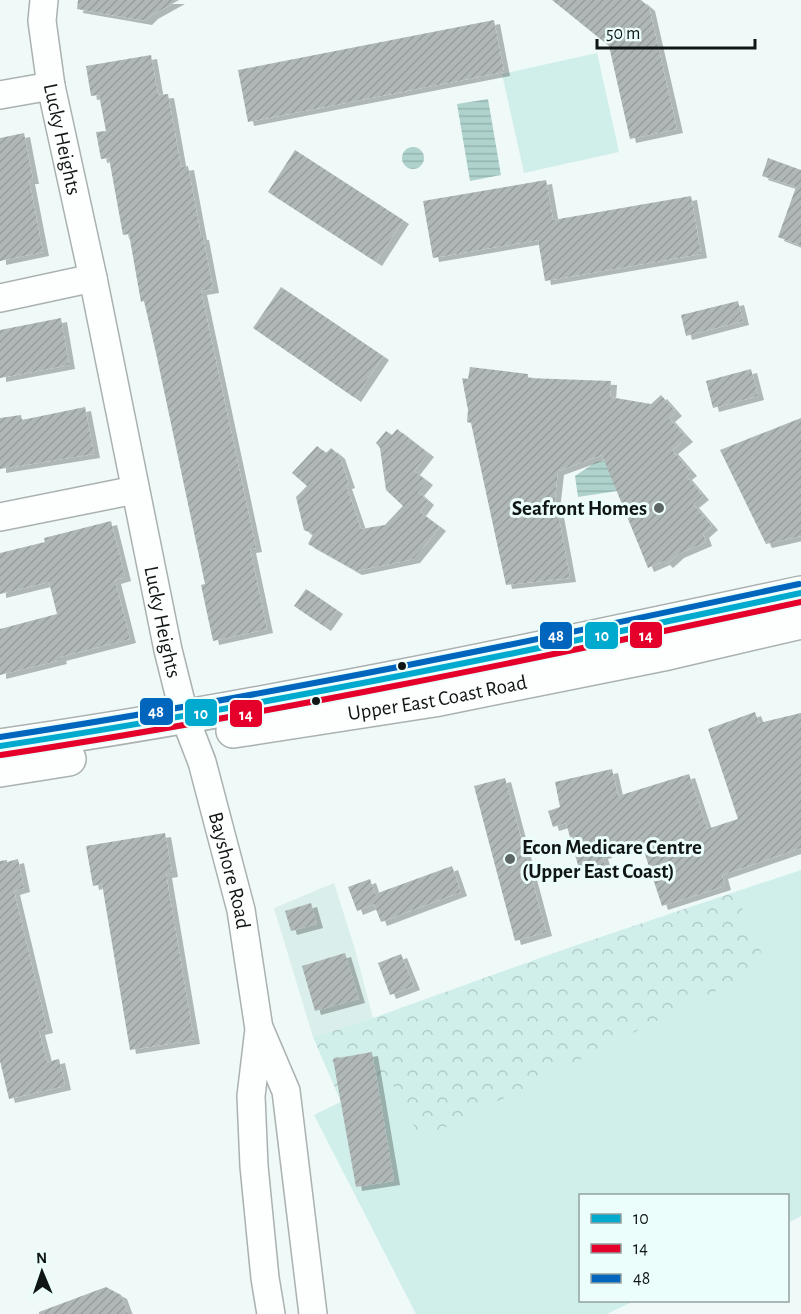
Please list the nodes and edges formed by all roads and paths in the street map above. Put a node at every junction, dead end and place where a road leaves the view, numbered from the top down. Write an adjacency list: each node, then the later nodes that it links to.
1 (44, 0): 2 (street, Lucky Heights)
2 (51, 86): 3 (street); 4 (street, Lucky Heights)
3 (0, 95)
4 (93, 278): 5 (street); 6 (street, Lucky Heights)
5 (0, 298)
6 (135, 489): 7 (street); 10 (street, Lucky Heights)
7 (0, 517)
8 (801, 593): 10 (main road, Upper East Coast Road)
9 (801, 622): 10 (main road, Upper East Coast Road)
10 (189, 728): 11 (main road, Upper East Coast Road); 12 (main road, Upper East Coast Road); 13 (street, Bayshore Road)
11 (0, 746)
12 (0, 770)
13 (259, 1029): 14 (street, Bayshore Road); 15 (street, Bayshore Road)
14 (271, 1314)
15 (313, 1314)

